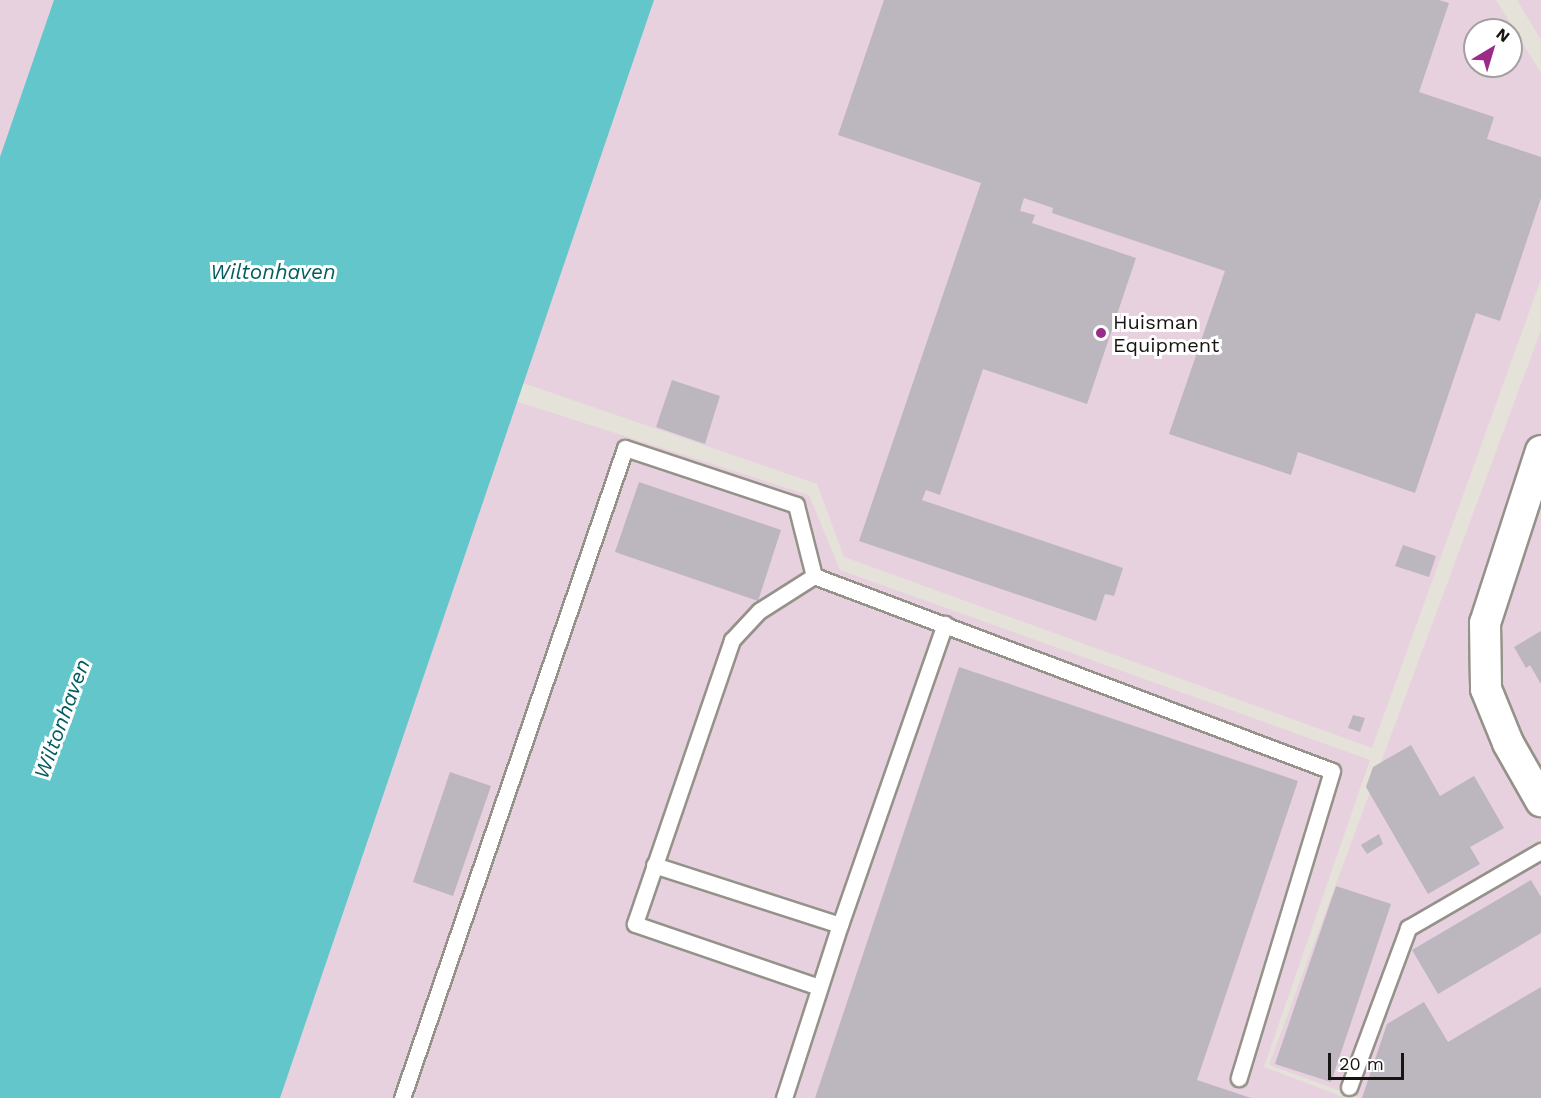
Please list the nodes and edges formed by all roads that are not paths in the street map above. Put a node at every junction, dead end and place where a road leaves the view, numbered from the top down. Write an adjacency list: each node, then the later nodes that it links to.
1 (1541, 451): 2 (street)
2 (1531, 512): 5 (street)
3 (814, 576): 4 (lane); 7 (lane); 12 (lane)
4 (945, 624): 8 (lane); 10 (lane)
5 (1541, 801)
6 (1541, 851): 11 (lane)
7 (654, 865): 8 (lane); 9 (lane)
8 (840, 925): 9 (lane)
9 (819, 987): 13 (lane)
10 (1239, 1078)
11 (1349, 1087)
12 (402, 1098)
13 (784, 1098)

